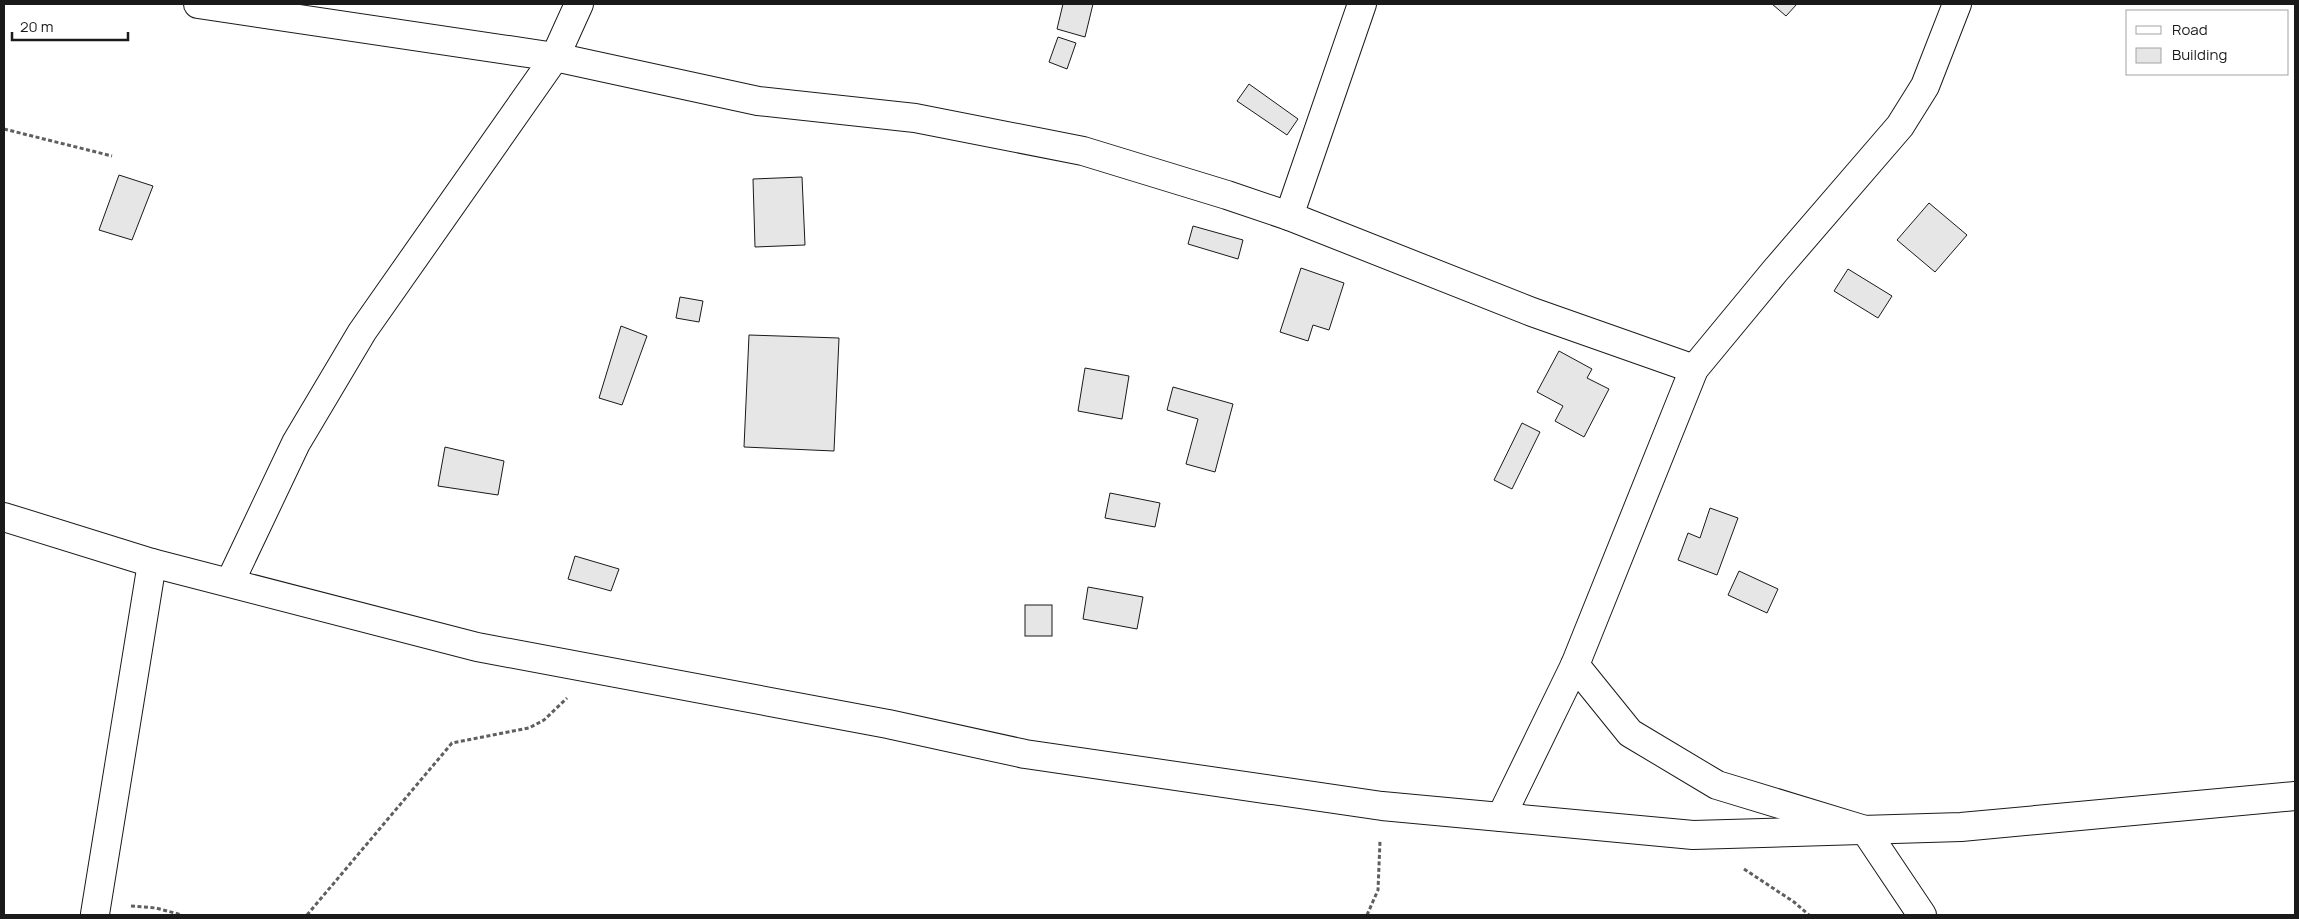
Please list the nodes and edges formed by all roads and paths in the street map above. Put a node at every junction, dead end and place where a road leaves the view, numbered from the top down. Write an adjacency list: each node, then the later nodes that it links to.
1 (198, 4): 5 (street)
2 (579, 4): 5 (street)
3 (1362, 4): 8 (street)
4 (1957, 4): 9 (street)
5 (555, 57): 8 (street); 12 (street)
6 (4, 129): 7 (path)
7 (112, 156)
8 (1290, 216): 9 (street)
9 (1694, 369): 13 (street)
10 (4, 517): 11 (street)
11 (152, 563): 12 (street); 20 (street)
12 (230, 582): 14 (street)
13 (1575, 665): 17 (street); 18 (street)
14 (591, 668): 16 (street); 22 (path)
15 (2295, 796): 18 (street)
16 (1382, 806): 17 (street); 23 (path)
17 (1501, 817): 18 (street)
18 (1865, 830): 25 (street)
19 (1740, 866): 24 (path)
20 (95, 914): 21 (path)
21 (182, 915)
22 (307, 915)
23 (1367, 915)
24 (1808, 915)
25 (1922, 915)

